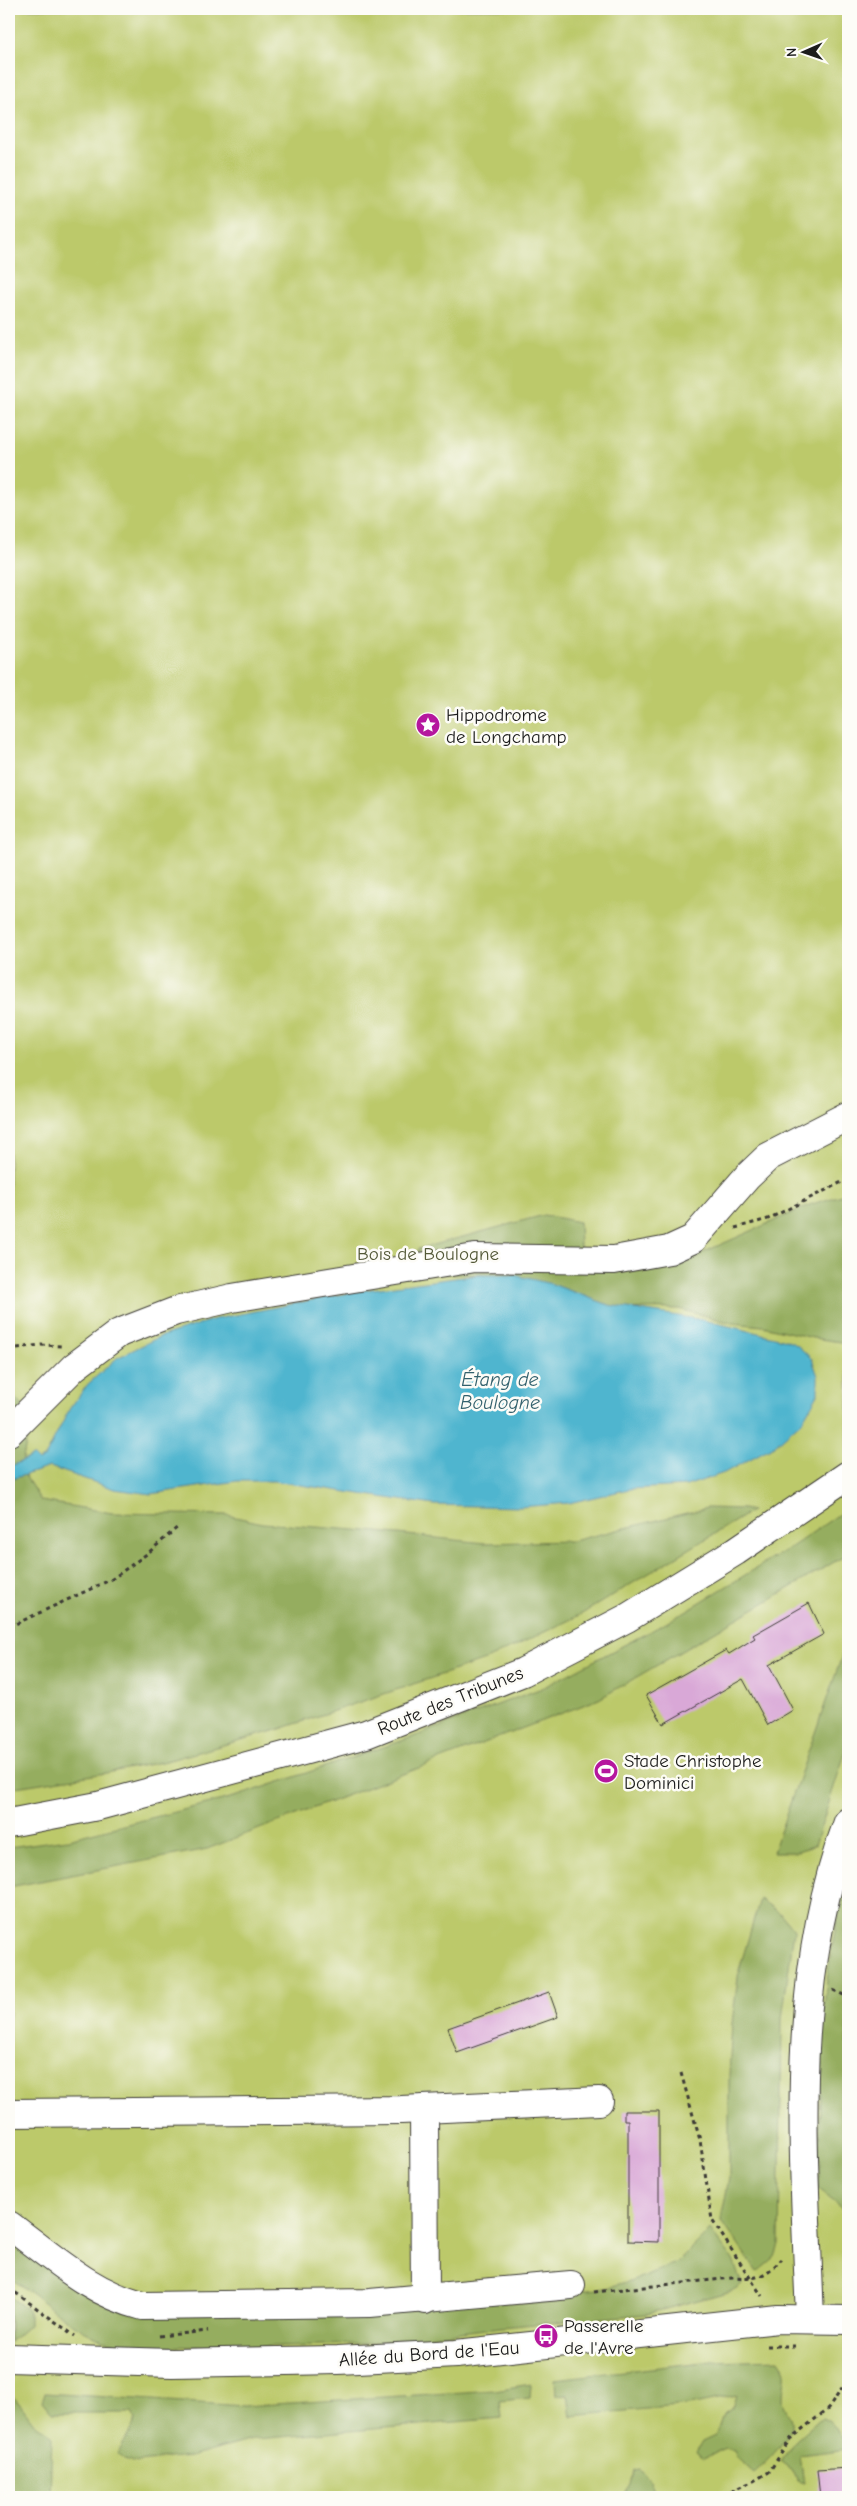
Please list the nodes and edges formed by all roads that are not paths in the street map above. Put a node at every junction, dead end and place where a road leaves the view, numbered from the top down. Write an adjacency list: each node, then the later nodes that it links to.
1 (848, 1116): 2 (main road)
2 (9, 1432)
3 (848, 1474): 5 (main road, Route des Tribunes)
4 (848, 1822): 12 (main road)
5 (9, 1824)
6 (599, 2101): 7 (main road)
7 (424, 2109): 8 (main road); 11 (main road)
8 (9, 2113)
9 (9, 2225): 11 (main road)
10 (571, 2285): 11 (main road)
11 (425, 2300)
12 (810, 2319): 13 (main road, Allée du Bord de l'Eau); 14 (main road, Allée du Bord de l'Eau)
13 (848, 2320)
14 (9, 2358)

